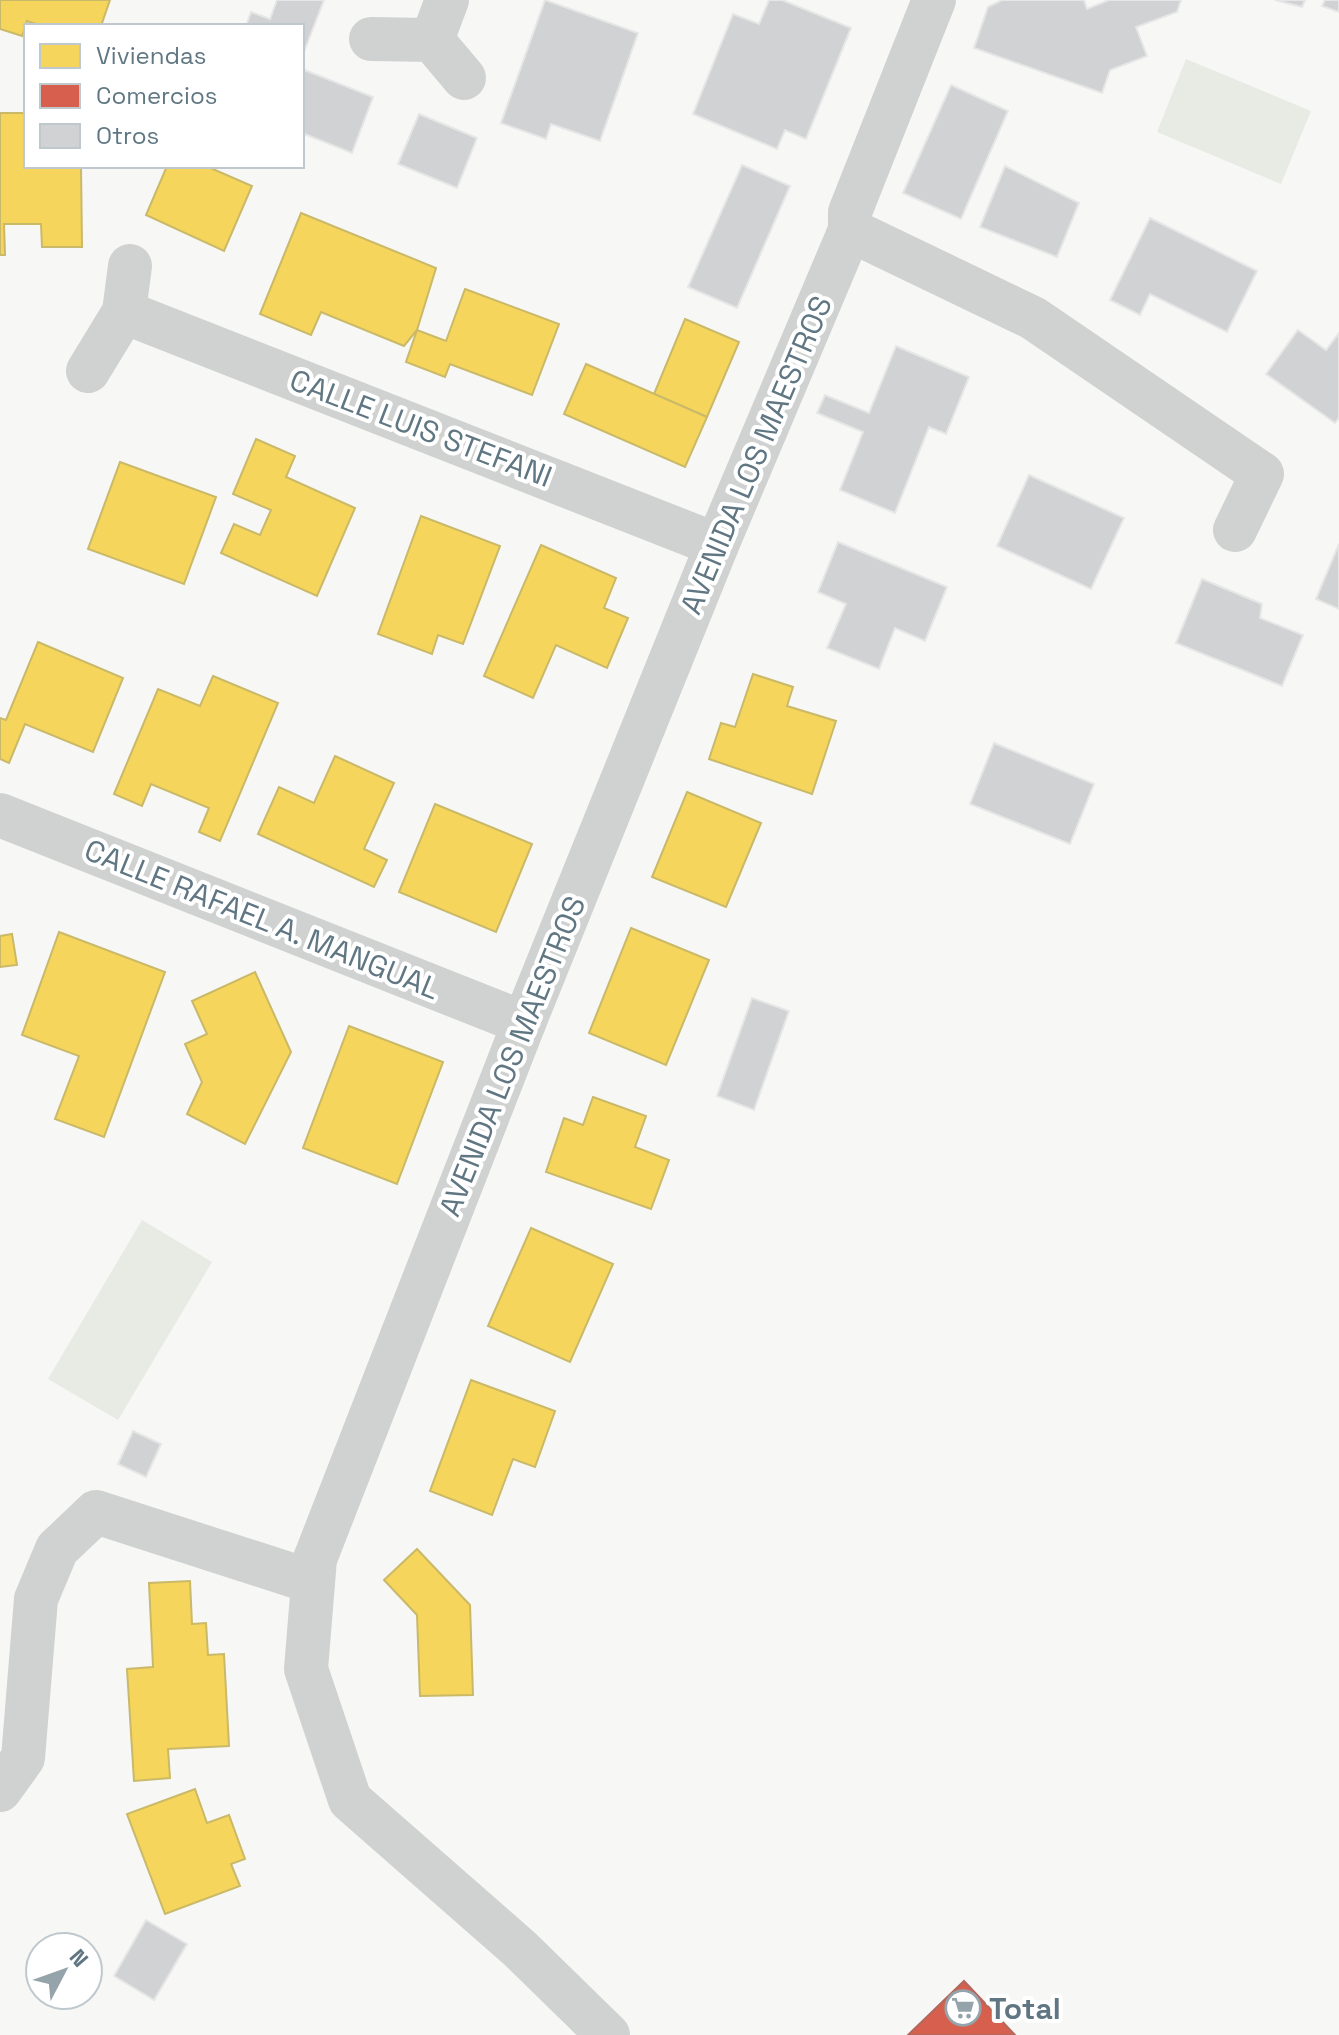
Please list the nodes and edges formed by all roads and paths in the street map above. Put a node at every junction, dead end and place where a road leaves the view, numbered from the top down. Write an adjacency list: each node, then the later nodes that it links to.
1 (934, 0): 5 (street, AVENIDA LOS MAESTROS)
2 (440, 20): 3 (street); 4 (street)
3 (371, 39)
4 (464, 78)
5 (850, 230): 9 (street); 10 (street, AVENIDA LOS MAESTROS)
6 (130, 266): 7 (street)
7 (124, 312): 8 (street); 10 (street, CALLE LUIS STEFANI)
8 (88, 371)
9 (1235, 530)
10 (717, 545): 12 (street, AVENIDA LOS MAESTROS)
11 (0, 815): 12 (street, CALLE RAFAEL A. MANGUAL)
12 (524, 1023): 13 (street, AVENIDA LOS MAESTROS)
13 (313, 1582): 14 (street); 15 (street, AVENIDA LOS MAESTROS)
14 (0, 1790)
15 (608, 2035)

